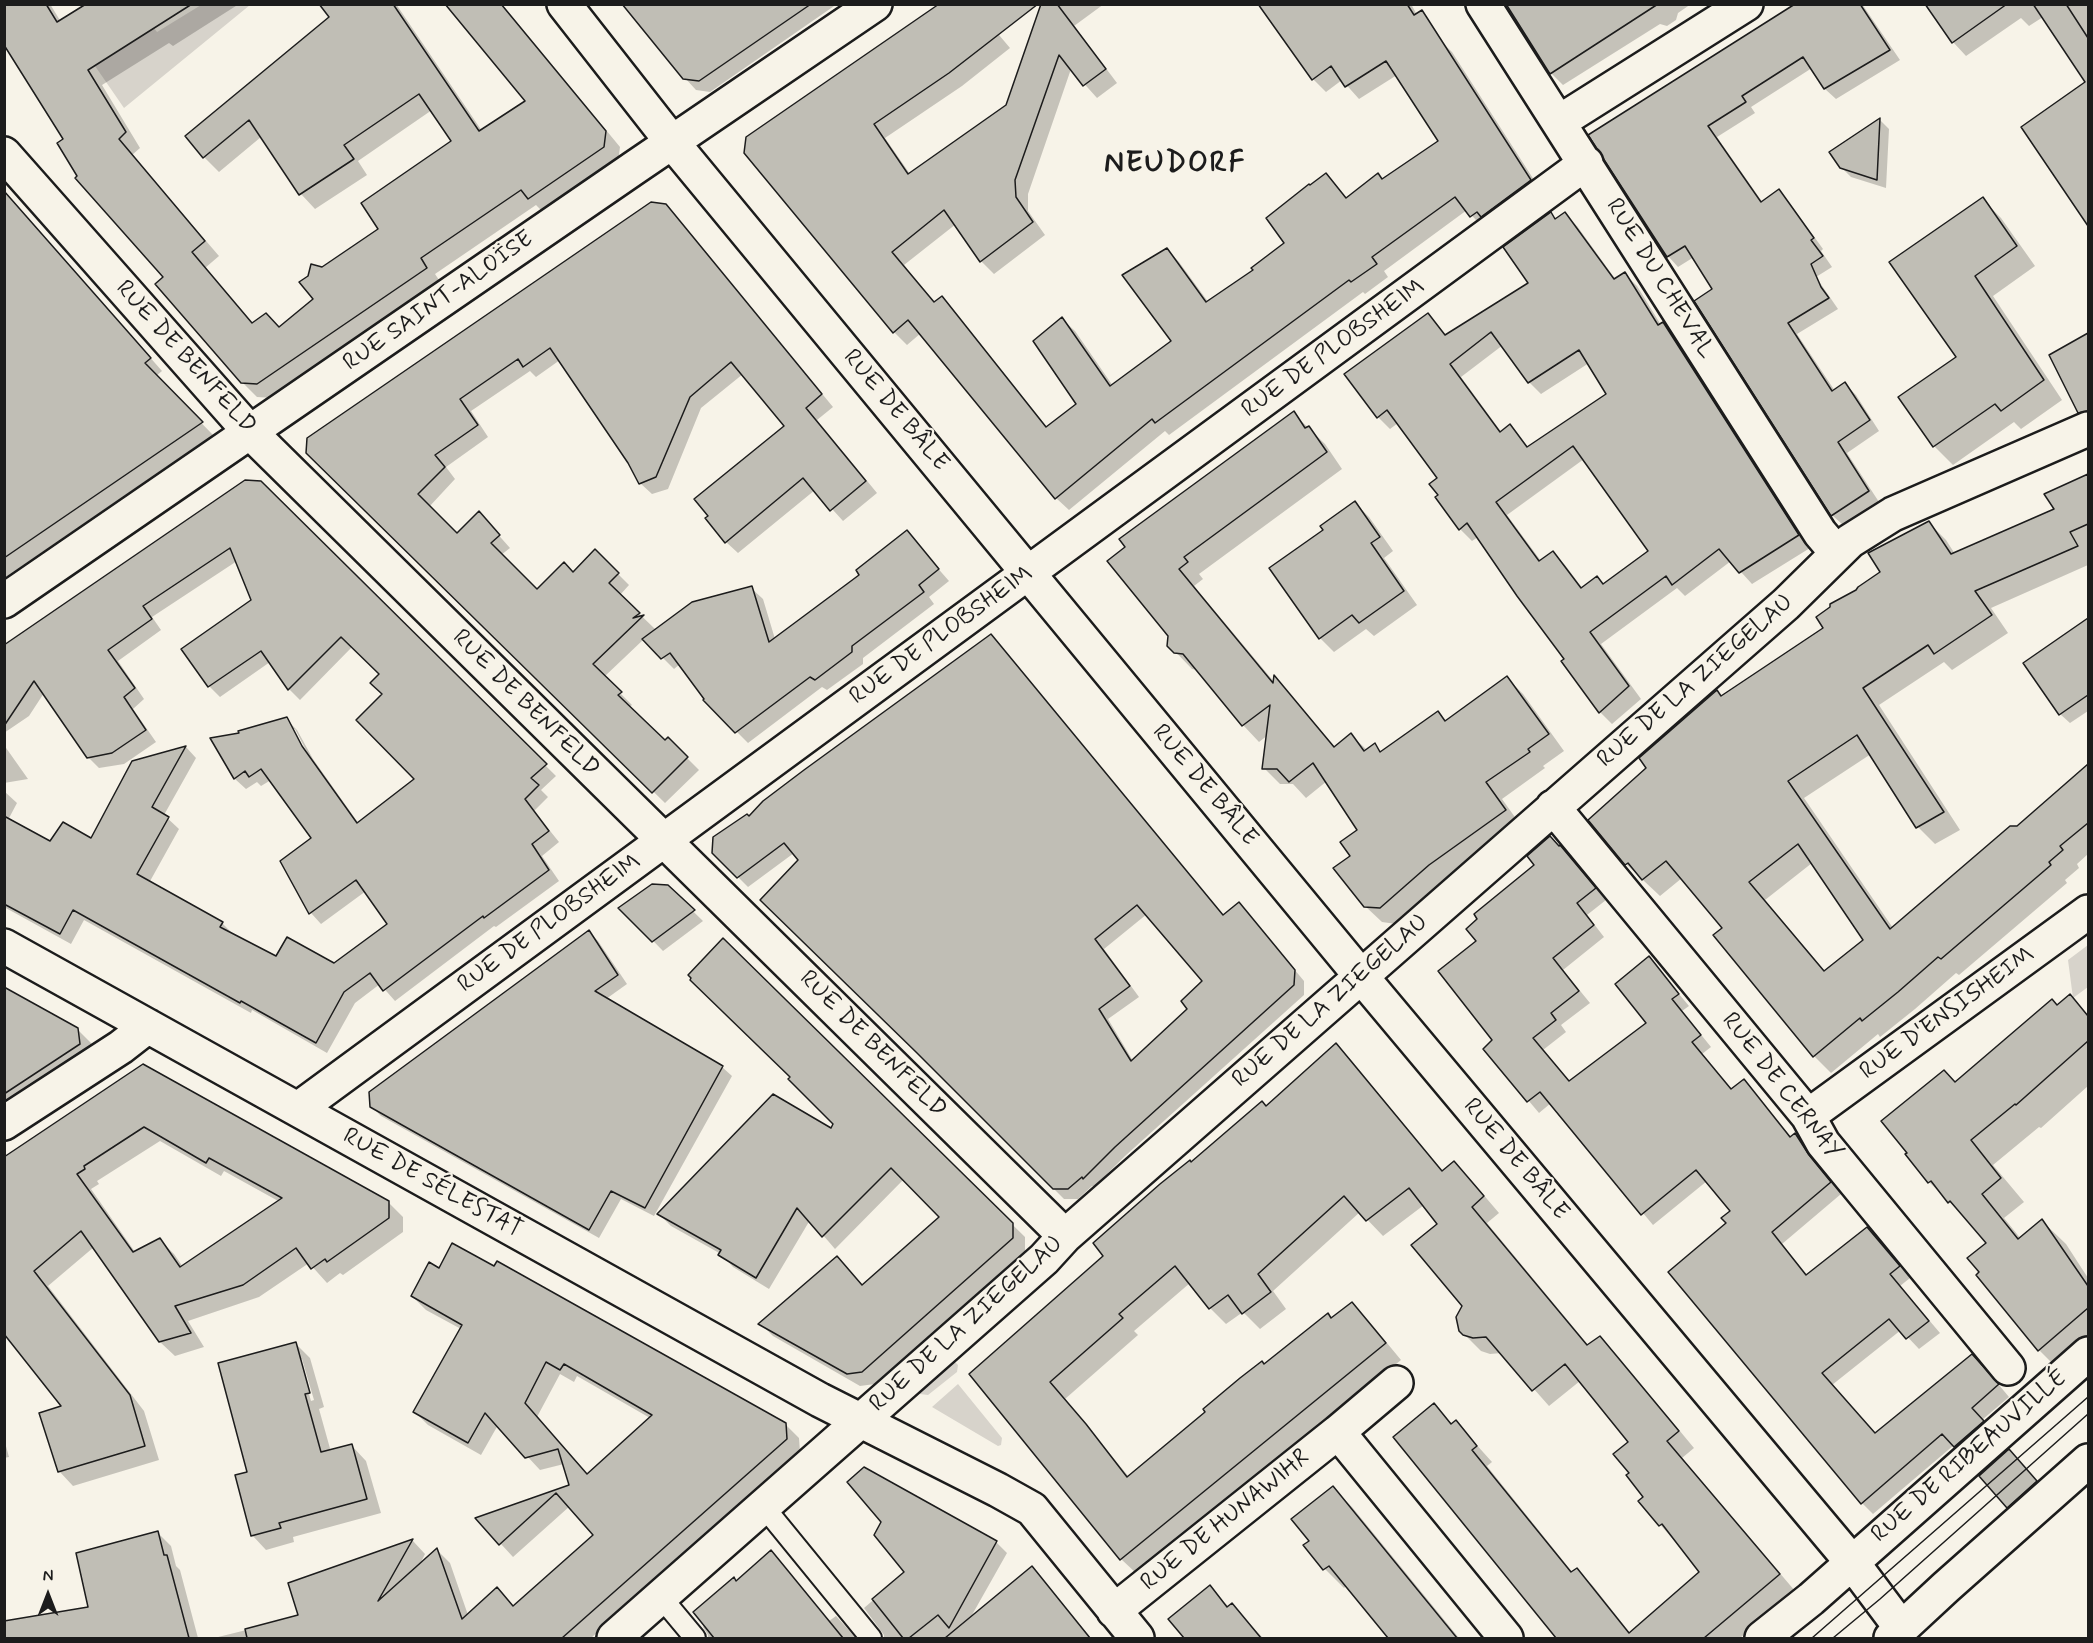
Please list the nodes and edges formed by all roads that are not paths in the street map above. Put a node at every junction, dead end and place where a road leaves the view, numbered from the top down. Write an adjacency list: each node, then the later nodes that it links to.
1 (564, 4): 6 (street, RUE DE BÂLE)
2 (875, 4): 6 (street, RUE SAINT-ALOÏSE)
3 (1483, 4): 5 (street, RUE DU CHEVAL)
4 (1746, 4): 5 (street)
5 (1559, 122): 8 (street, RUE DU CHEVAL)
6 (672, 142): 10 (street, RUE SAINT-ALOÏSE); 12 (street, RUE DE BÂLE)
7 (4, 154): 10 (street, RUE DE BENFELD)
8 (1586, 164): 11 (street, RUE DU CHEVAL); 12 (street, RUE DE PLOBSHEIM)
9 (2088, 429): 11 (street, RUE DE LA ZIEGELAU)
10 (250, 432): 13 (street, RUE SAINT-ALOÏSE); 15 (street, RUE DE BENFELD)
11 (1837, 553): 14 (street, RUE DE LA ZIEGELAU)
12 (1028, 573): 15 (street, RUE DE PLOBSHEIM); 18 (street, RUE DE BÂLE)
13 (4, 601)
14 (1553, 807): 18 (street, RUE DE LA ZIEGELAU); 21 (street, RUE DE CERNAY)
15 (664, 840): 20 (street, RUE DE PLOBSHEIM); 23 (street, RUE DE BENFELD)
16 (2088, 912): 21 (street, RUE D'ENSISHEIM)
17 (4, 946): 19 (street, RUE DE SÉLESTAT)
18 (1360, 975): 23 (street, RUE DE LA ZIEGELAU); 31 (street, RUE DE BÂLE)
19 (148, 1026): 20 (street, RUE DE SÉLESTAT); 22 (street)
20 (297, 1109): 27 (street, RUE DE SÉLESTAT)
21 (1808, 1116): 25 (street, RUE DE CERNAY)
22 (4, 1123)
23 (1065, 1236): 27 (street, RUE DE LA ZIEGELAU)
24 (2088, 1354): 31 (street, RUE DE RIBEAUVILLÉ)
25 (2008, 1368)
26 (1396, 1383): 28 (street, RUE DE HUNAWIHR)
27 (861, 1420): 30 (street, RUE DE LA ZIEGELAU); 33 (street, RUE DE SÉLESTAT)
28 (1338, 1432): 33 (street, RUE DE HUNAWIHR); 39 (street)
29 (2088, 1461): 34 (street, RUE DE RIBEAUVILLÉ)
30 (764, 1507): 32 (street, RUE DE LA ZIEGELAU); 37 (lane)
31 (1851, 1561): 34 (street, RUE DE RIBEAUVILLÉ); 40 (street, RUE DE RIBEAUVILLÉ)
32 (660, 1596): 35 (street, RUE DE LA ZIEGELAU); 36 (lane)
33 (1114, 1611): 38 (street, RUE DE SÉLESTAT)
34 (1897, 1634)
35 (614, 1638)
36 (695, 1638)
37 (871, 1638)
38 (1137, 1638)
39 (1506, 1638)
40 (1762, 1638)

